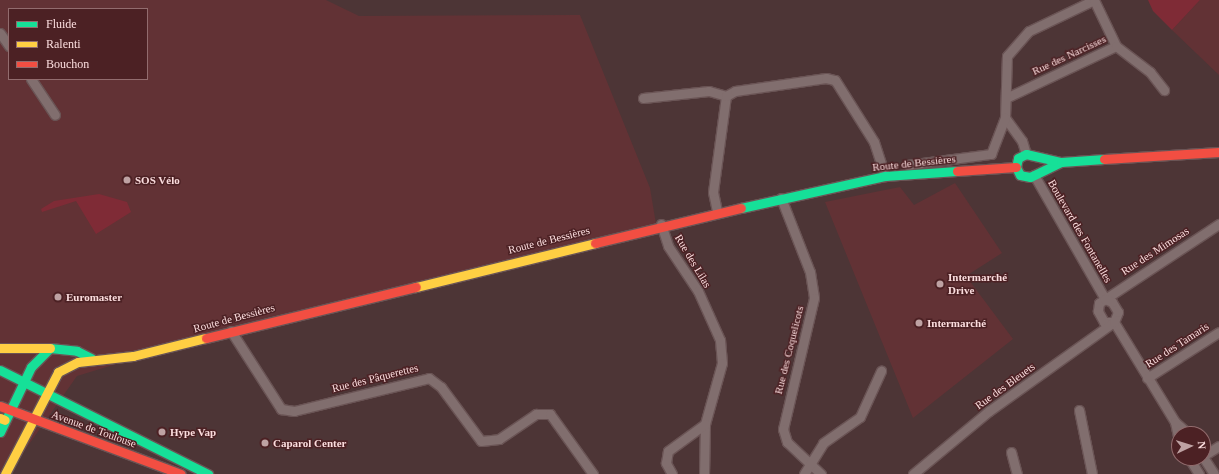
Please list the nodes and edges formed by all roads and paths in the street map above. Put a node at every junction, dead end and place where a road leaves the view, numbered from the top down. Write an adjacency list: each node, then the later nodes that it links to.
1 (1094, 0): 4 (street, Rue des Narcisses); 8 (street, Rue des Narcisses)
2 (0, 33): 3 (street)
3 (8, 45)
4 (1116, 46): 6 (street); 8 (street, Rue des Narcisses)
5 (32, 80): 10 (street)
6 (1164, 90)
7 (726, 96): 9 (street); 19 (street); 21 (street)
8 (1008, 97): 11 (street, Rue des Narcisses)
9 (643, 98)
10 (55, 114)
11 (1005, 118): 13 (street); 16 (street, Rue des Narcisses)
12 (1219, 152): 15 (main road)
13 (1026, 154): 14 (main road); 17 (main road)
14 (1037, 159): 15 (main road); 18 (main road)
15 (1061, 162): 18 (main road)
16 (907, 165)
17 (1016, 167): 18 (main road); 19 (main road, Route de Bessières)
18 (1036, 173): 24 (street, Boulevard des Fontanelles)
19 (885, 176): 20 (main road, Route de Bessières)
20 (781, 198): 21 (main road, Route de Bessières); 47 (street, Rue des Coquelicots)
21 (717, 211): 22 (main road, Route de Bessières)
22 (661, 224): 26 (main road, Route de Bessières); 42 (street, Rue des Lilas)
23 (1219, 224): 24 (street, Rue des Mimosas)
24 (1105, 299): 25 (street, Boulevard des Fontanelles); 25 (street, Boulevard des Fontanelles)
25 (1114, 322): 33 (street, Boulevard des Fontanelles); 56 (street, Rue des Bleuets)
26 (231, 331): 30 (main road, Route de Bessières); 51 (street, Rue des Pâquerettes)
27 (1219, 332): 33 (street, Rue des Tamaris)
28 (0, 348): 29 (main road, Route de Bessières)
29 (50, 348): 30 (main road, Route de Bessières); 34 (main road)
30 (91, 358): 35 (main road, Route de Bessières)
31 (0, 370): 34 (main road)
32 (881, 371): 47 (street)
33 (1147, 378): 41 (street, Boulevard des Fontanelles)
34 (24, 380): 35 (main road); 37 (main road)
35 (46, 393): 40 (main road, Route de Bessières); 50 (main road, Avenue de Toulouse)
36 (0, 406): 37 (main road, Avenue de Toulouse)
37 (10, 410): 39 (main road); 40 (main road, Avenue de Toulouse)
38 (1079, 410): 58 (street)
39 (3, 419): 45 (main road)
40 (32, 419): 48 (main road, Route de Bessières); 49 (main road, Avenue de Toulouse)
41 (1175, 422): 43 (street, Boulevard des Fontanelles); 44 (street, Boulevard des Fontanelles)
42 (705, 424): 52 (street); 53 (street, Rue des Lilas)
43 (1176, 426)
44 (1180, 426)
45 (0, 432)
46 (1010, 452): 57 (street)
47 (809, 465): 54 (street); 55 (street, Rue des Coquelicots)
48 (5, 474)
49 (181, 474)
50 (208, 474)
51 (593, 474)
52 (672, 474)
53 (704, 474)
54 (804, 474)
55 (822, 474)
56 (913, 474)
57 (1017, 474)
58 (1092, 474)

